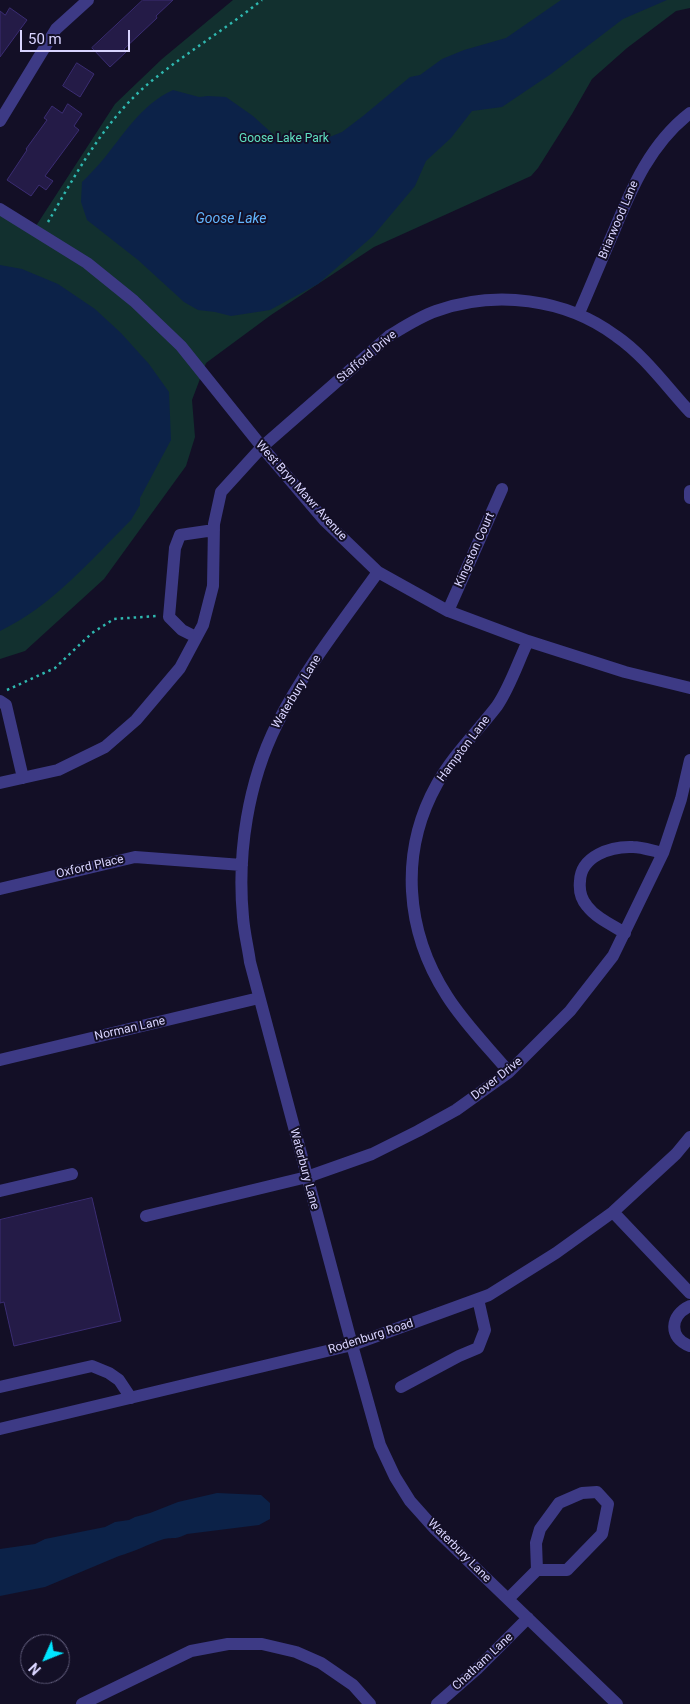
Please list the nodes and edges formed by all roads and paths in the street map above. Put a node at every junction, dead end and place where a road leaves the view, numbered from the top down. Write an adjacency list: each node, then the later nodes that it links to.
1 (88, 0): 4 (street)
2 (262, 0): 6 (path)
3 (690, 113): 7 (street, Briarwood Lane)
4 (0, 121)
5 (0, 209): 6 (street, West Bryn Mawr Avenue)
6 (41, 234): 9 (street, West Bryn Mawr Avenue)
7 (579, 313): 8 (street, Stafford Drive); 9 (street, Stafford Drive)
8 (690, 412)
9 (262, 447): 13 (street, Stafford Drive); 14 (street, West Bryn Mawr Avenue)
10 (502, 489): 15 (street, Kingston Court)
11 (690, 491): 12 (street)
12 (690, 498)
13 (214, 530): 17 (street, Stafford Drive); 17 (street)
14 (378, 572): 15 (street, West Bryn Mawr Avenue); 26 (street, Waterbury Lane)
15 (448, 612): 18 (street, West Bryn Mawr Avenue)
16 (157, 616): 20 (path)
17 (196, 637): 23 (street, Stafford Drive)
18 (528, 641): 19 (street, West Bryn Mawr Avenue); 31 (street, Hampton Lane)
19 (690, 688)
20 (0, 692)
21 (0, 701): 23 (street)
22 (690, 760): 25 (street, Dover Drive)
23 (23, 778): 24 (street, Stafford Drive)
24 (0, 784)
25 (663, 853): 28 (street, Dover Drive); 28 (street)
26 (242, 865): 27 (street, Oxford Place); 29 (street, Waterbury Lane)
27 (0, 889)
28 (625, 932): 31 (street, Dover Drive)
29 (259, 998): 30 (street, Norman Lane); 34 (street, Waterbury Lane)
30 (0, 1060)
31 (509, 1072): 34 (street, Dover Drive)
32 (690, 1137): 36 (street, Rodenburg Road)
33 (72, 1174): 35 (street)
34 (307, 1177): 37 (street, Dover Drive); 41 (street, Waterbury Lane)
35 (0, 1191)
36 (613, 1212): 38 (street); 39 (street, Rodenburg Road)
37 (146, 1216)
38 (690, 1293)
39 (478, 1299): 41 (street, Rodenburg Road); 44 (street)
40 (690, 1306): 42 (street)
41 (352, 1345): 45 (street, Rodenburg Road); 48 (street, Waterbury Lane)
42 (690, 1346)
43 (0, 1387): 45 (street)
44 (400, 1387)
45 (131, 1398): 46 (street, Rodenburg Road)
46 (0, 1429)
47 (537, 1570): 47 (street); 48 (street)
48 (508, 1599): 49 (street, Waterbury Lane)
49 (528, 1618): 52 (street, Chatham Lane); 53 (street, Waterbury Lane)
50 (82, 1704): 51 (street)
51 (370, 1704)
52 (437, 1704)
53 (617, 1704)

